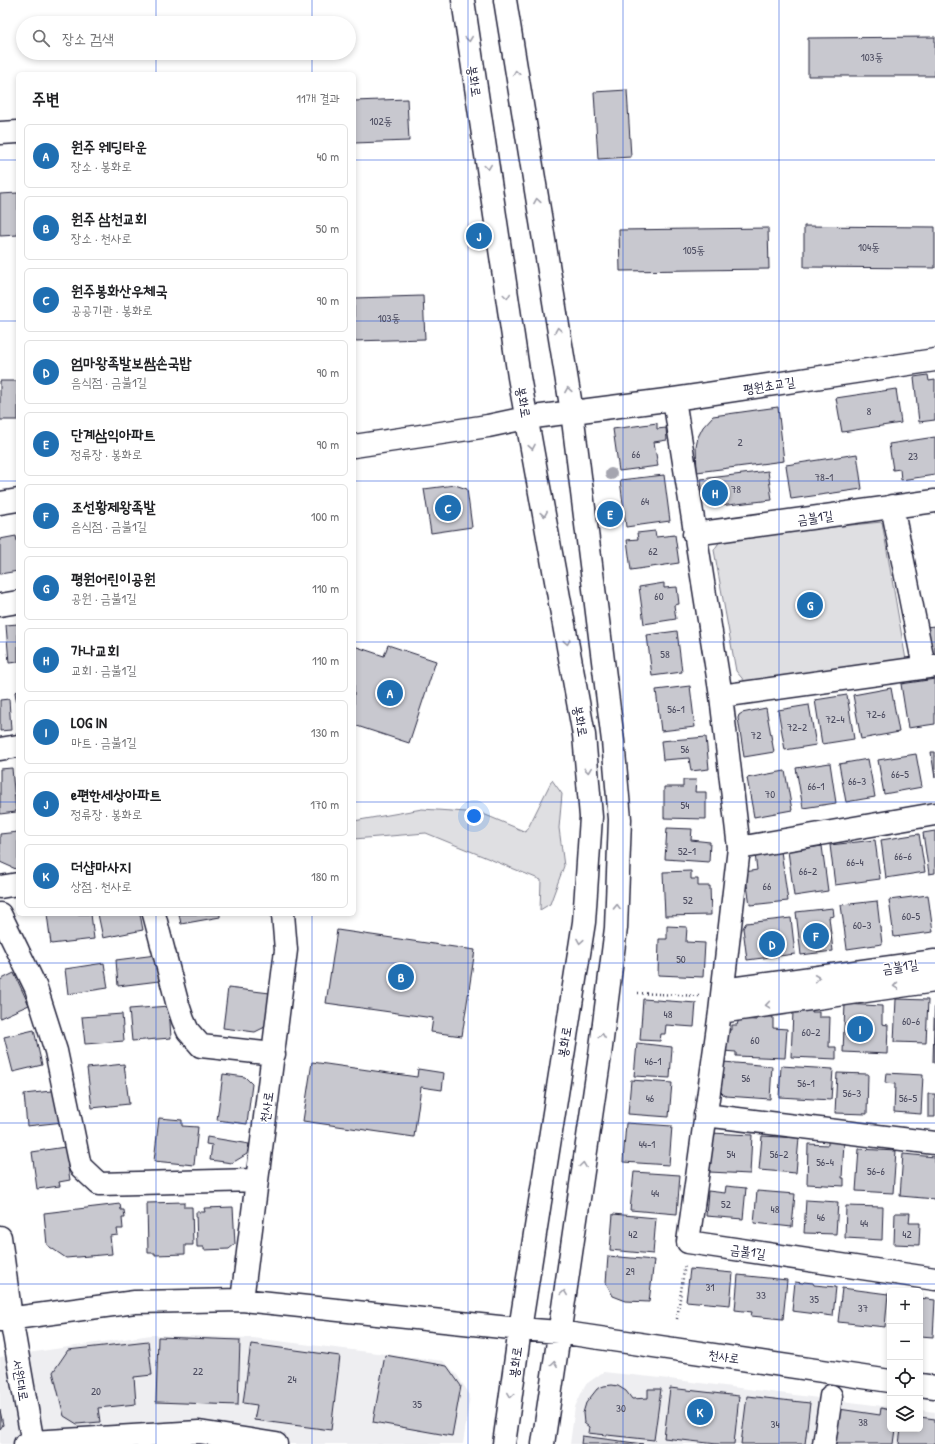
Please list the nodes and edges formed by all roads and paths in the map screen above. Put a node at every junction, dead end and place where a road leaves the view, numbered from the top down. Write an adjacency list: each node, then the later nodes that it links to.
1 (463, 0): 8 (street, 봉화로, one-way to 8)
2 (505, 0): 7 (street, one-way to 2)
3 (16, 132): 4 (street)
4 (0, 133)
5 (935, 360): 6 (street, 평원초교길)
6 (674, 399): 7 (street, 평원초교길); 14 (street)
7 (572, 412): 8 (street, 평원초교길); 43 (street, one-way to 7)
8 (526, 418): 9 (street, 평원초교길); 42 (street, 봉화로, one-way to 42)
9 (356, 446)
10 (16, 500): 12 (street)
11 (935, 501): 13 (street, 금불1길)
12 (0, 503)
13 (892, 506): 14 (street, 금불1길); 17 (street)
14 (694, 534): 18 (street)
15 (16, 602): 16 (street)
16 (0, 605)
17 (929, 666): 18 (street)
18 (721, 696): 22 (street)
19 (16, 746): 20 (street)
20 (0, 749)
21 (935, 814): 22 (street)
22 (739, 848): 31 (street)
23 (16, 884): 24 (street)
24 (0, 887)
25 (0, 914): 35 (street)
26 (155, 916): 32 (street)
27 (283, 916): 32 (street, 천사로)
28 (935, 961): 31 (street, 금불1길, one-way to 28)
29 (935, 981): 31 (street, 금불1길, one-way to 31)
30 (638, 993): 31 (path)
31 (721, 1000): 33 (street)
32 (274, 1054): 35 (street, 천사로)
33 (706, 1115): 34 (street); 37 (street)
34 (935, 1143)
35 (256, 1180): 39 (street, 천사로)
36 (0, 1237): 40 (street, 서원대로)
37 (688, 1242): 38 (street, 금불1길); 41 (path)
38 (935, 1279)
39 (242, 1300): 40 (street); 42 (street)
40 (5, 1319): 48 (street, 서원대로)
41 (676, 1319)
42 (520, 1329): 43 (street, 천사로); 50 (street, 봉화로, one-way to 50)
43 (559, 1332): 44 (street, 천사로); 51 (street, one-way to 43)
44 (887, 1381)
45 (923, 1386): 46 (street)
46 (935, 1388)
47 (830, 1396): 52 (street)
48 (30, 1443): 49 (street, 서원대로)
49 (276, 1444)
50 (504, 1444)
51 (543, 1444)
52 (824, 1444)

